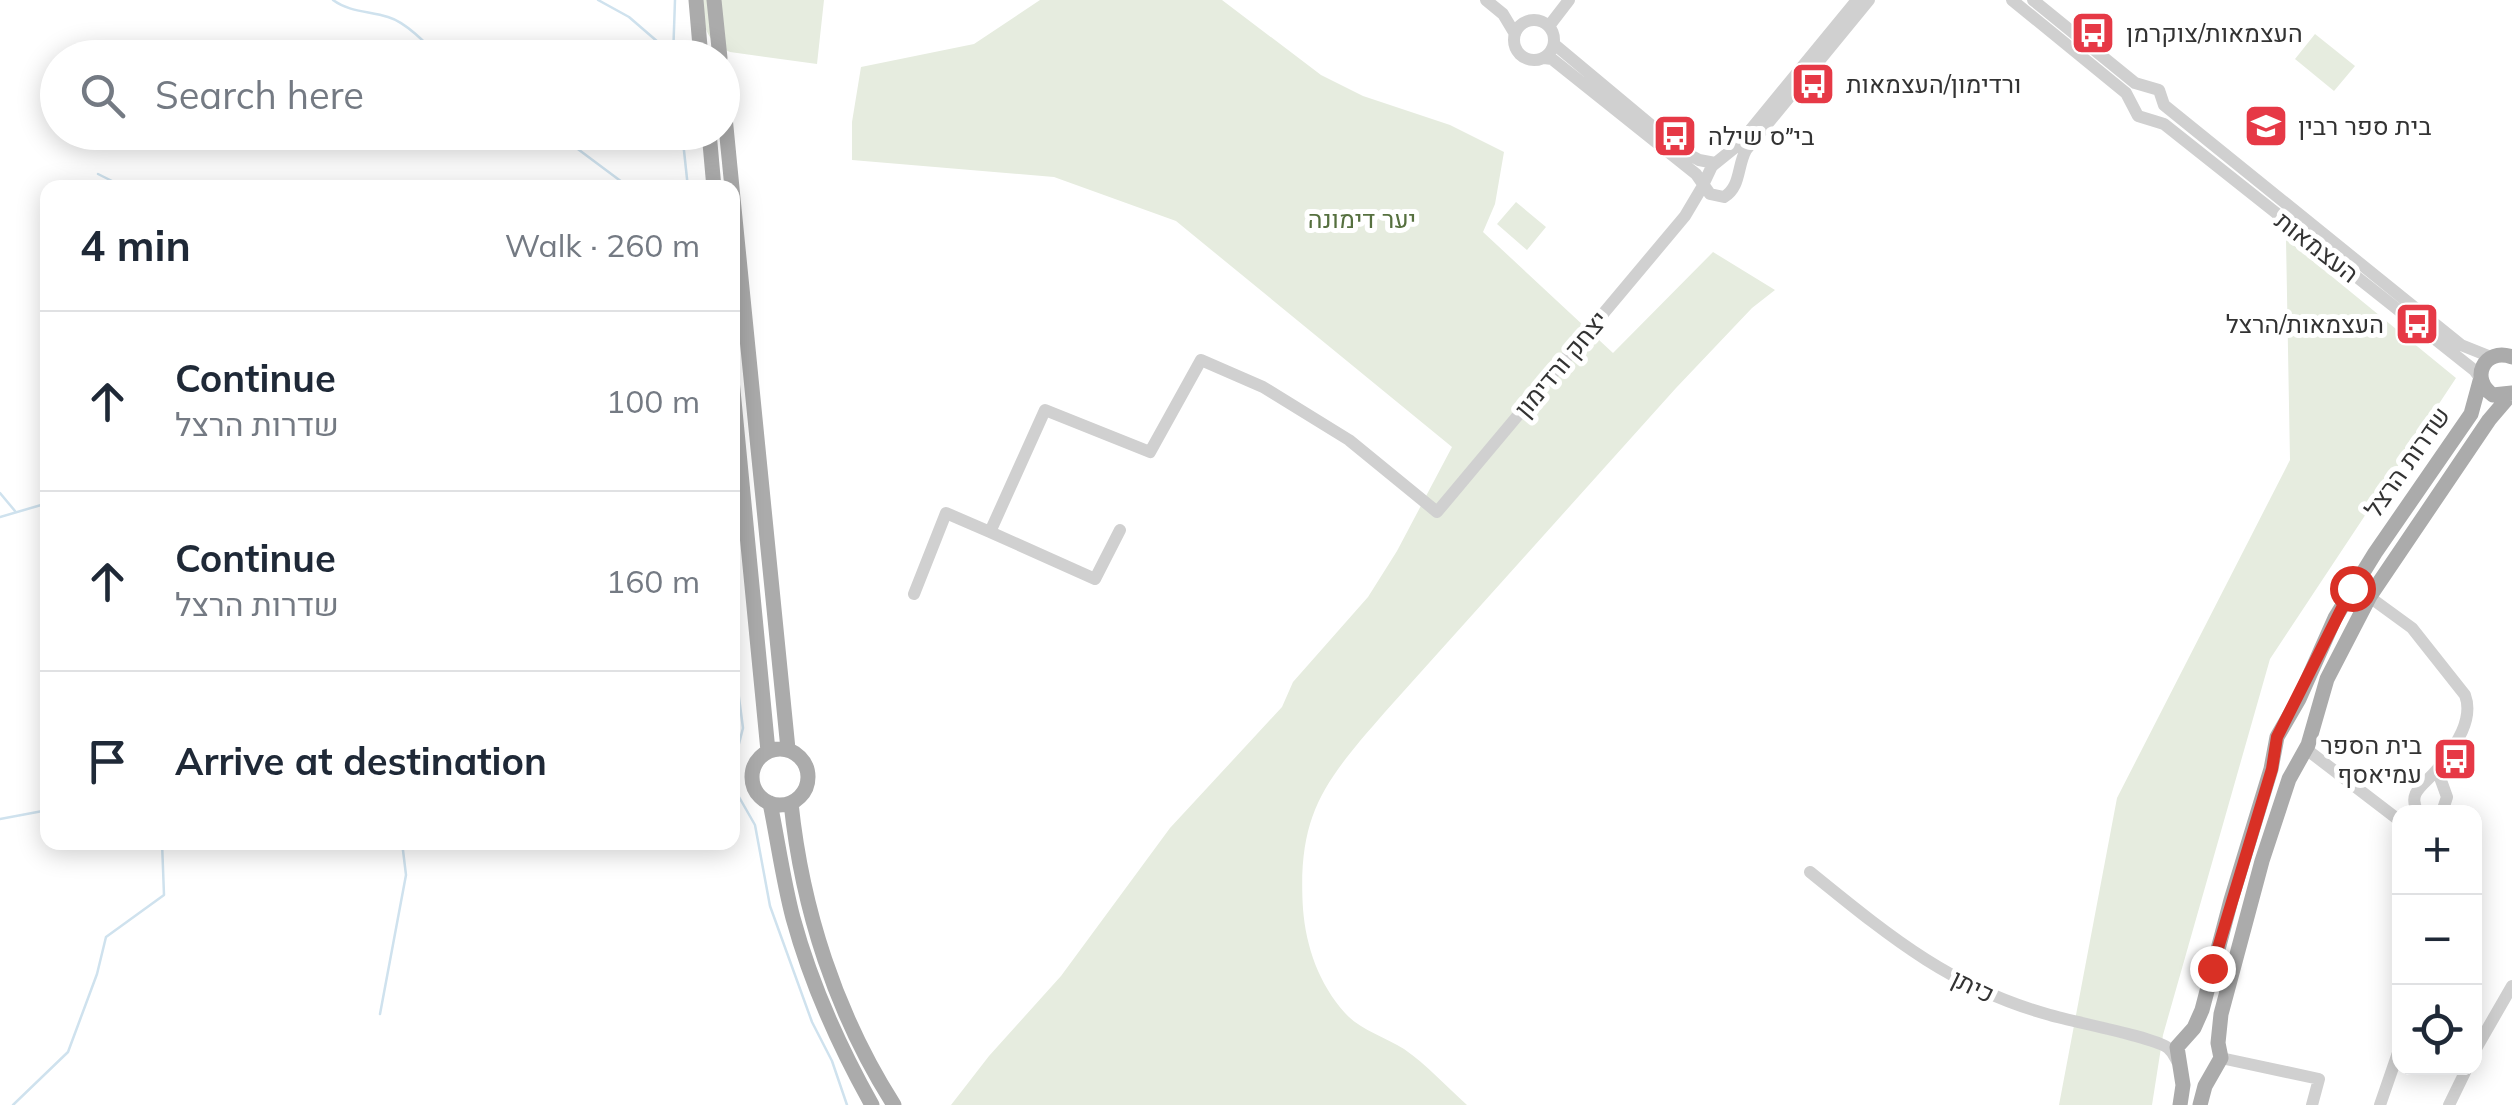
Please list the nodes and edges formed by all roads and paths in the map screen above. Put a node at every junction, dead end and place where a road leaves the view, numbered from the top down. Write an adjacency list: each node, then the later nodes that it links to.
1 (696, 0): 13 (main road)
2 (714, 0): 14 (main road)
3 (1486, 0): 12 (street)
4 (1498, 0): 10 (street)
5 (1569, 0): 11 (street)
6 (1857, 0): 23 (street)
7 (1869, 0): 24 (street)
8 (2012, 0): 18 (street)
9 (2033, 0): 17 (street)
10 (1528, 20): 11 (street); 12 (street)
11 (1548, 26): 15 (street)
12 (1515, 34): 16 (street)
13 (699, 40)
14 (718, 40)
15 (1554, 44): 16 (street); 23 (street)
16 (1544, 58): 27 (street)
17 (2143, 87): 18 (street); 19 (street)
18 (2132, 102): 20 (street)
19 (2164, 106): 20 (street); 29 (street, העצמאות)
20 (2152, 118): 30 (street, העצמאות)
21 (710, 150): 25 (main road)
22 (728, 150): 26 (main road)
23 (1717, 162): 24 (street); 27 (street)
24 (1738, 169): 27 (street)
25 (713, 180)
26 (731, 180)
27 (1707, 187): 34 (street, יצחק ורדימון)
28 (740, 268): 41 (main road)
29 (2504, 354): 30 (main road, שדרות הרצל)
30 (2480, 380): 31 (main road); 35 (main road, שדרות הרצל)
31 (2512, 393): 37 (main road, שדרות הרצל)
32 (740, 462): 42 (main road)
33 (1120, 530): 34 (street)
34 (990, 532): 36 (street)
35 (2353, 585): 37 (street); 38 (main road, שדרות הרצל)
36 (914, 594)
37 (2370, 596): 39 (main road, שדרות הרצל); 44 (street)
38 (2282, 727): 39 (main road); 40 (main road)
39 (2310, 730): 43 (main road)
40 (2275, 749): 43 (main road); 52 (main road)
41 (788, 750): 42 (main road); 45 (main road)
42 (768, 751): 46 (main road)
43 (2303, 754): 49 (street); 55 (main road)
44 (2440, 768): 47 (street); 48 (street)
45 (791, 802): 46 (main road); 60 (main road)
46 (770, 803): 59 (main road)
47 (2414, 805)
48 (2444, 805)
49 (2392, 815)
50 (1810, 872): 54 (street, כיתן)
51 (2512, 986): 53 (street)
52 (2186, 1035): 54 (street); 55 (main road); 56 (main road)
53 (2482, 1038)
54 (2163, 1045): 56 (street)
55 (2218, 1057): 56 (main road); 62 (main road); 63 (street)
56 (2177, 1063): 61 (main road)
57 (2392, 1074): 64 (street)
58 (2464, 1075): 65 (street)
59 (872, 1105)
60 (894, 1105)
61 (2180, 1105)
62 (2200, 1105)
63 (2312, 1105)
64 (2380, 1105)
65 (2449, 1105)

